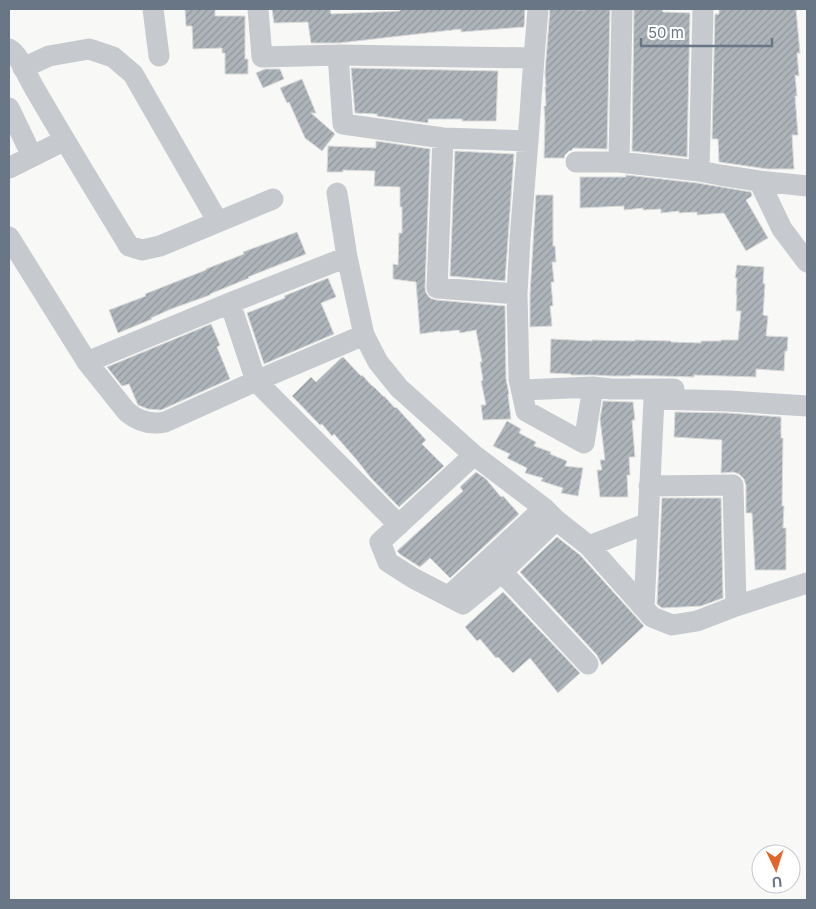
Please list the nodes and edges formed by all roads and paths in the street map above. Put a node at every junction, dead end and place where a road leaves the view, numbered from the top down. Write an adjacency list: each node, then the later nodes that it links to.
1 (153, 9): 8 (street)
2 (258, 9): 7 (street)
3 (538, 9): 9 (street)
4 (622, 9): 17 (street)
5 (704, 9): 19 (street)
6 (9, 49): 10 (street)
7 (338, 55): 9 (street); 12 (street)
8 (159, 56)
9 (534, 58): 14 (street)
10 (23, 68): 13 (street); 24 (street)
11 (9, 108): 15 (street)
12 (443, 138): 14 (street); 28 (street)
13 (65, 140): 15 (street); 24 (street)
14 (528, 141): 28 (street)
15 (32, 156): 18 (street)
16 (576, 162): 17 (street)
17 (620, 162): 19 (street)
18 (9, 168)
19 (699, 171): 20 (street)
20 (759, 181): 21 (street); 27 (street)
21 (807, 186)
22 (338, 193): 26 (street)
23 (273, 200): 24 (street)
24 (218, 222)
25 (9, 237): 31 (street)
26 (347, 257): 29 (street); 30 (street)
27 (807, 262)
28 (517, 294): 34 (street)
29 (230, 304): 31 (street); 32 (street)
30 (364, 336): 32 (street); 37 (street)
31 (87, 362): 32 (street)
32 (256, 381): 41 (street)
33 (593, 387): 34 (street); 34 (street); 35 (street)
34 (522, 390)
35 (807, 392)
36 (807, 406): 38 (street)
37 (474, 455): 39 (street); 41 (street)
38 (649, 486): 40 (street); 46 (street)
39 (550, 514): 42 (street); 43 (street); 45 (street)
40 (648, 523): 42 (street); 47 (street)
41 (399, 525): 45 (street)
42 (589, 546): 47 (street)
43 (502, 572): 45 (street); 48 (street)
44 (807, 583): 46 (street)
45 (449, 596)
46 (736, 606): 47 (street)
47 (644, 608)
48 (588, 664)

